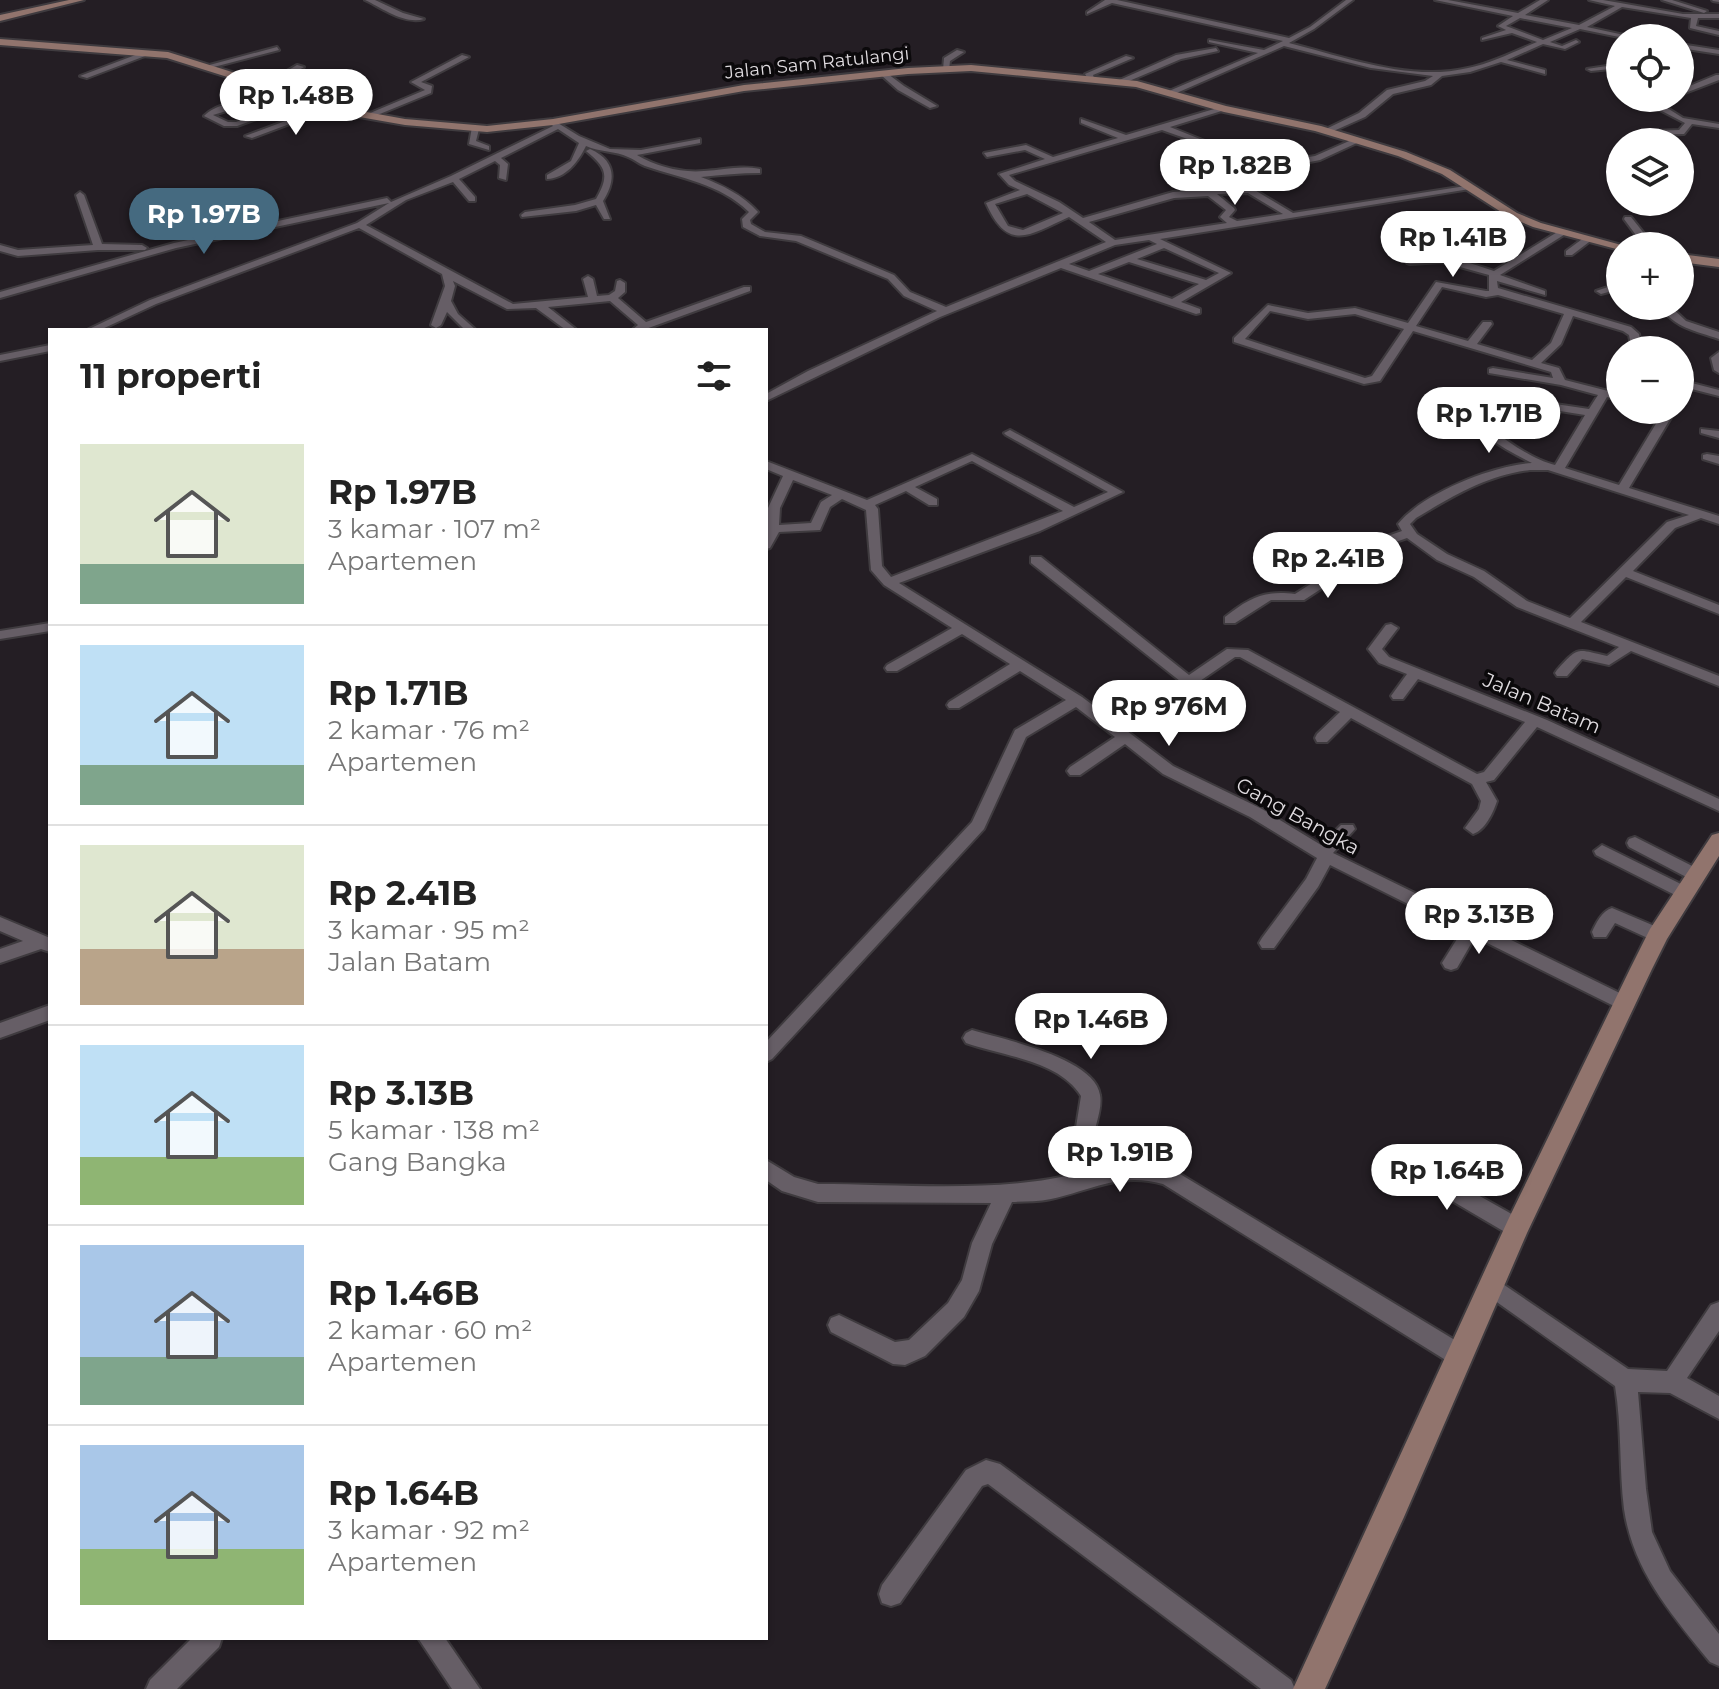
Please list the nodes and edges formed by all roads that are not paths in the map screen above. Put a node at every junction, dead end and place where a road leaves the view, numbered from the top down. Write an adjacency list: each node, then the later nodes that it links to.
1 (80, 0): 16 (street)
2 (368, 0): 17 (street)
3 (1109, 0): 10 (street); 11 (street)
4 (1350, 0): 25 (street)
5 (1438, 0): 13 (street)
6 (1545, 0): 13 (street)
7 (1592, 0): 9 (street)
8 (1665, 0): 15 (street)
9 (1621, 5): 14 (street); 18 (street)
10 (1139, 8): 12 (street); 25 (street)
11 (1089, 13)
12 (1130, 13)
13 (1520, 16): 18 (street); 19 (street)
14 (1695, 16): 15 (street); 21 (street)
15 (1718, 17)
16 (0, 18)
17 (421, 19)
18 (1582, 28): 20 (street); 26 (street)
19 (1510, 31): 22 (street); 26 (street)
20 (1606, 33)
21 (1719, 33)
22 (1484, 39)
23 (1211, 41): 35 (street)
24 (0, 42): 34 (street, Jalan Sam Ratulangi)
25 (1286, 42): 35 (street); 47 (street)
26 (1543, 42): 28 (street); 39 (street)
27 (1576, 42): 28 (street)
28 (1563, 48): 38 (street)
29 (1694, 48): 33 (street)
30 (277, 49): 40 (street)
31 (1216, 50): 51 (street)
32 (960, 52): 43 (street)
33 (1719, 52)
34 (149, 53): 40 (street, Jalan Sam Ratulangi); 48 (street)
35 (1266, 53): 54 (street)
36 (465, 57): 62 (street)
37 (1129, 58): 50 (street)
38 (1565, 58)
39 (1498, 59): 45 (street); 47 (street)
40 (206, 67): 52 (street, Jalan Sam Ratulangi)
41 (300, 67): 52 (street)
42 (1606, 67): 44 (street)
43 (946, 68): 46 (street, Jalan Sam Ratulangi); 50 (street, Jalan Sam Ratulangi)
44 (1591, 69)
45 (1542, 72)
46 (884, 73): 57 (street); 65 (street, Jalan Sam Ratulangi)
47 (1439, 75): 70 (street)
48 (84, 76)
49 (1719, 77): 53 (street)
50 (1092, 79): 51 (street, Jalan Sam Ratulangi)
51 (1119, 82): 54 (street, Jalan Sam Ratulangi)
52 (264, 87): 55 (street, Jalan Sam Ratulangi)
53 (1694, 87)
54 (1172, 93): 59 (street, Jalan Sam Ratulangi)
55 (305, 100): 56 (street); 58 (street, Jalan Sam Ratulangi)
56 (290, 105): 56 (street)
57 (933, 106)
58 (331, 107): 62 (street, Jalan Sam Ratulangi); 71 (street)
59 (1224, 109): 67 (street); 70 (street, Jalan Sam Ratulangi)
60 (1718, 111): 66 (street)
61 (1667, 112): 64 (street)
62 (367, 116): 69 (street, Jalan Sam Ratulangi)
63 (1084, 121): 72 (street)
64 (1690, 122): 66 (street); 68 (street)
65 (556, 124): 69 (street, Jalan Sam Ratulangi); 75 (street); 80 (street)
66 (1719, 124)
67 (1165, 128): 72 (street); 76 (street)
68 (1688, 128)
69 (475, 129): 77 (street)
70 (1329, 131): 73 (street, Jalan Sam Ratulangi)
71 (249, 136)
72 (1125, 138): 81 (street)
73 (1356, 140): 84 (street); 89 (street, Jalan Sam Ratulangi)
74 (697, 141): 78 (street)
75 (585, 144): 78 (street); 85 (street); 96 (street)
76 (1207, 145)
77 (486, 148)
78 (631, 155): 83 (street)
79 (987, 155): 81 (street)
80 (497, 158): 86 (street); 87 (street)
81 (1053, 160): 91 (street)
82 (757, 171): 83 (street)
83 (678, 172): 140 (street)
84 (1226, 176): 88 (street); 90 (street)
85 (550, 177)
86 (454, 178): 94 (street); 95 (street)
87 (503, 178)
88 (1185, 183)
89 (1472, 188): 101 (street); 108 (street, Jalan Sam Ratulangi)
90 (1242, 190): 92 (street); 101 (street)
91 (1027, 191): 97 (street); 99 (street)
92 (1211, 194): 104 (street); 106 (street)
93 (80, 195): 114 (street)
94 (403, 198): 105 (street); 116 (street)
95 (472, 199)
96 (599, 201): 100 (street); 102 (street)
97 (1056, 204): 98 (street); 99 (street)
98 (1037, 209)
99 (1070, 213): 104 (street)
100 (525, 215)
101 (1292, 216): 106 (street)
102 (607, 217)
103 (1628, 219): 107 (street)
104 (1080, 222): 111 (street)
105 (360, 225): 123 (street); 147 (street)
106 (1236, 225): 109 (street)
107 (1638, 232)
108 (1562, 233): 110 (street, Jalan Sam Ratulangi); 125 (street)
109 (1147, 236): 111 (street); 113 (street)
110 (1588, 239): 112 (street, Jalan Sam Ratulangi); 117 (street)
111 (1113, 243): 122 (street)
112 (1606, 244)
113 (1163, 245): 118 (street); 128 (street)
114 (98, 247): 115 (street); 116 (street)
115 (0, 248)
116 (163, 249): 134 (street)
117 (1569, 253)
118 (1129, 259): 124 (street); 128 (street)
119 (1694, 260): 121 (street)
120 (1410, 261): 125 (street)
121 (1719, 263)
122 (1060, 264): 124 (street); 140 (street)
123 (446, 273): 137 (street); 139 (street)
124 (1090, 274): 138 (street)
125 (1494, 275): 132 (street); 133 (street)
126 (588, 279): 136 (street)
127 (620, 283): 135 (street)
128 (1208, 284): 138 (street)
129 (747, 289): 150 (street)
130 (1606, 290): 131 (street)
131 (1601, 291)
132 (1497, 292): 142 (street); 146 (street)
133 (1542, 293)
134 (0, 295)
135 (612, 298): 136 (street); 150 (street)
136 (593, 299): 139 (street)
137 (446, 301): 145 (street); 148 (street)
138 (1174, 302): 141 (street)
139 (539, 305): 149 (street)
140 (946, 311): 164 (street)
141 (1196, 311)
142 (1569, 313): 151 (street); 157 (street)
143 (1675, 320): 152 (street)
144 (1487, 324): 153 (street)
145 (436, 325)
146 (1411, 326): 146 (street); 153 (street)
147 (96, 328)
148 (469, 328)
149 (569, 328)
150 (639, 328)
151 (1633, 336)
152 (1719, 336)
153 (1471, 344): 157 (street)
154 (48, 348): 156 (street)
155 (1719, 355): 158 (street)
156 (0, 358)
157 (1536, 362): 160 (street)
158 (1719, 369)
159 (1493, 371): 160 (street)
160 (1561, 382): 162 (street)
161 (1694, 387): 163 (street)
162 (1604, 393): 167 (street)
163 (1719, 393)
164 (768, 397)
165 (1535, 404): 167 (street)
166 (1461, 405): 173 (street)
167 (1592, 413): 173 (street)
168 (1661, 424): 176 (street)
169 (1705, 431): 171 (street)
170 (1010, 433): 180 (street)
171 (1719, 435)
172 (768, 466): 174 (street)
173 (1553, 468): 176 (street); 184 (street)
174 (790, 474): 177 (street); 183 (street)
175 (907, 487): 178 (street); 179 (street); 180 (street)
176 (1623, 489): 181 (street)
177 (843, 493): 179 (street); 183 (street)
178 (933, 502)
179 (867, 504): 188 (street)
180 (1074, 512): 188 (street)
181 (1702, 514): 182 (street); 187 (street)
182 (1719, 520)
183 (773, 529): 185 (street)
184 (1408, 533): 190 (street); 191 (street)
185 (768, 540)
186 (1036, 560): 201 (street)
187 (1624, 572): 189 (street); 191 (street)
188 (889, 582): 194 (street, Gang Bangka)
189 (1719, 610)
190 (1230, 620)
191 (1571, 625): 196 (street)
192 (48, 627): 195 (street)
193 (1391, 628): 199 (street, Jalan Batam)
194 (960, 629): 197 (street, Gang Bangka); 198 (street)
195 (0, 635)
196 (1629, 646): 200 (street); 202 (street)
197 (1019, 665): 204 (street, Gang Bangka); 205 (street)
198 (892, 668)
199 (1416, 672): 203 (street); 207 (street, Jalan Batam)
200 (1562, 673)
201 (1188, 681): 206 (street); 208 (street)
202 (1719, 681)
203 (1398, 696)
204 (1077, 700): 208 (street, Gang Bangka); 232 (street)
205 (954, 705)
206 (1349, 712): 209 (street); 211 (street)
207 (1535, 720): 211 (street); 212 (street, Jalan Batam)
208 (1123, 733): 210 (street); 218 (street, Gang Bangka)
209 (1322, 738)
210 (1075, 771)
211 (1477, 780): 213 (street)
212 (1719, 805)
213 (1473, 828)
214 (1347, 829): 218 (street)
215 (1719, 840): 219 (street)
216 (1635, 843): 219 (street)
217 (1602, 851): 219 (street)
218 (1324, 855): 221 (street, Gang Bangka); 224 (street)
219 (1690, 884): 223 (street)
220 (0, 924): 225 (street)
221 (1472, 928): 227 (street); 228 (street, Gang Bangka)
222 (1600, 932): 223 (street)
223 (1658, 935): 228 (street)
224 (1268, 943)
225 (45, 944): 226 (street)
226 (0, 956)
227 (1451, 963)
228 (1626, 1004): 237 (street)
229 (48, 1013): 230 (street)
230 (0, 1031)
231 (972, 1038): 235 (street)
232 (768, 1052)
233 (1398, 1159): 237 (street)
234 (768, 1170): 236 (street)
235 (1094, 1179): 236 (street); 241 (street)
236 (1006, 1193): 240 (street)
237 (1517, 1228): 238 (street)
238 (1491, 1286): 241 (street); 242 (street)
239 (1719, 1312): 243 (street)
240 (839, 1325)
241 (1460, 1356): 249 (street)
242 (1625, 1380): 243 (street); 248 (street)
243 (1672, 1382): 244 (street)
244 (1719, 1408)
245 (891, 1594): 252 (street)
246 (208, 1640): 250 (street)
247 (431, 1640): 251 (street)
248 (1719, 1653)
249 (1313, 1687)
250 (159, 1689)
251 (467, 1689)
252 (1282, 1689)

